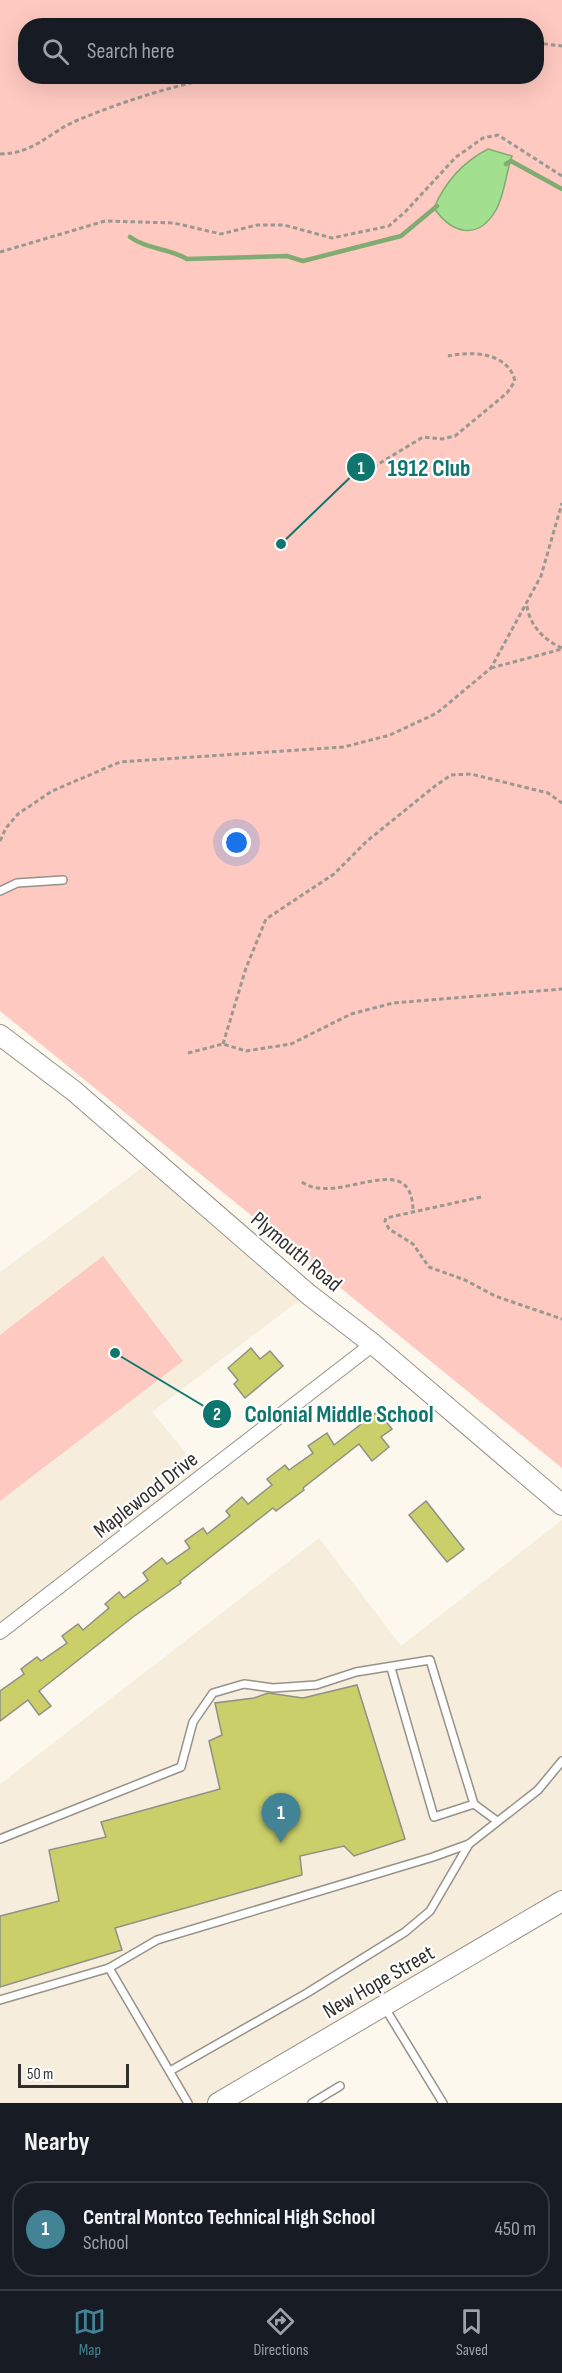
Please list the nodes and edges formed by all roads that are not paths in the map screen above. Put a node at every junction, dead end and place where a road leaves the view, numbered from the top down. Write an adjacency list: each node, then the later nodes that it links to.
1 (63, 880): 2 (lane)
2 (0, 891)
3 (0, 1035): 4 (street, Plymouth Road)
4 (373, 1344): 5 (street, Plymouth Road); 6 (street, Maplewood Drive)
5 (562, 1505)
6 (0, 1632)
7 (391, 1668): 9 (lane); 9 (lane); 11 (lane)
8 (562, 1761): 10 (lane)
9 (474, 1804): 10 (lane)
10 (497, 1821): 12 (lane)
11 (0, 1839)
12 (469, 1844): 14 (lane); 17 (lane)
13 (562, 1901): 16 (street, New Hope Street)
14 (109, 1968): 15 (lane); 17 (lane)
15 (0, 2000)
16 (384, 2006): 20 (street, New Hope Street); 22 (lane)
17 (170, 2071): 19 (lane)
18 (340, 2086): 21 (lane)
19 (188, 2103)
20 (218, 2103)
21 (312, 2103)
22 (443, 2103)

